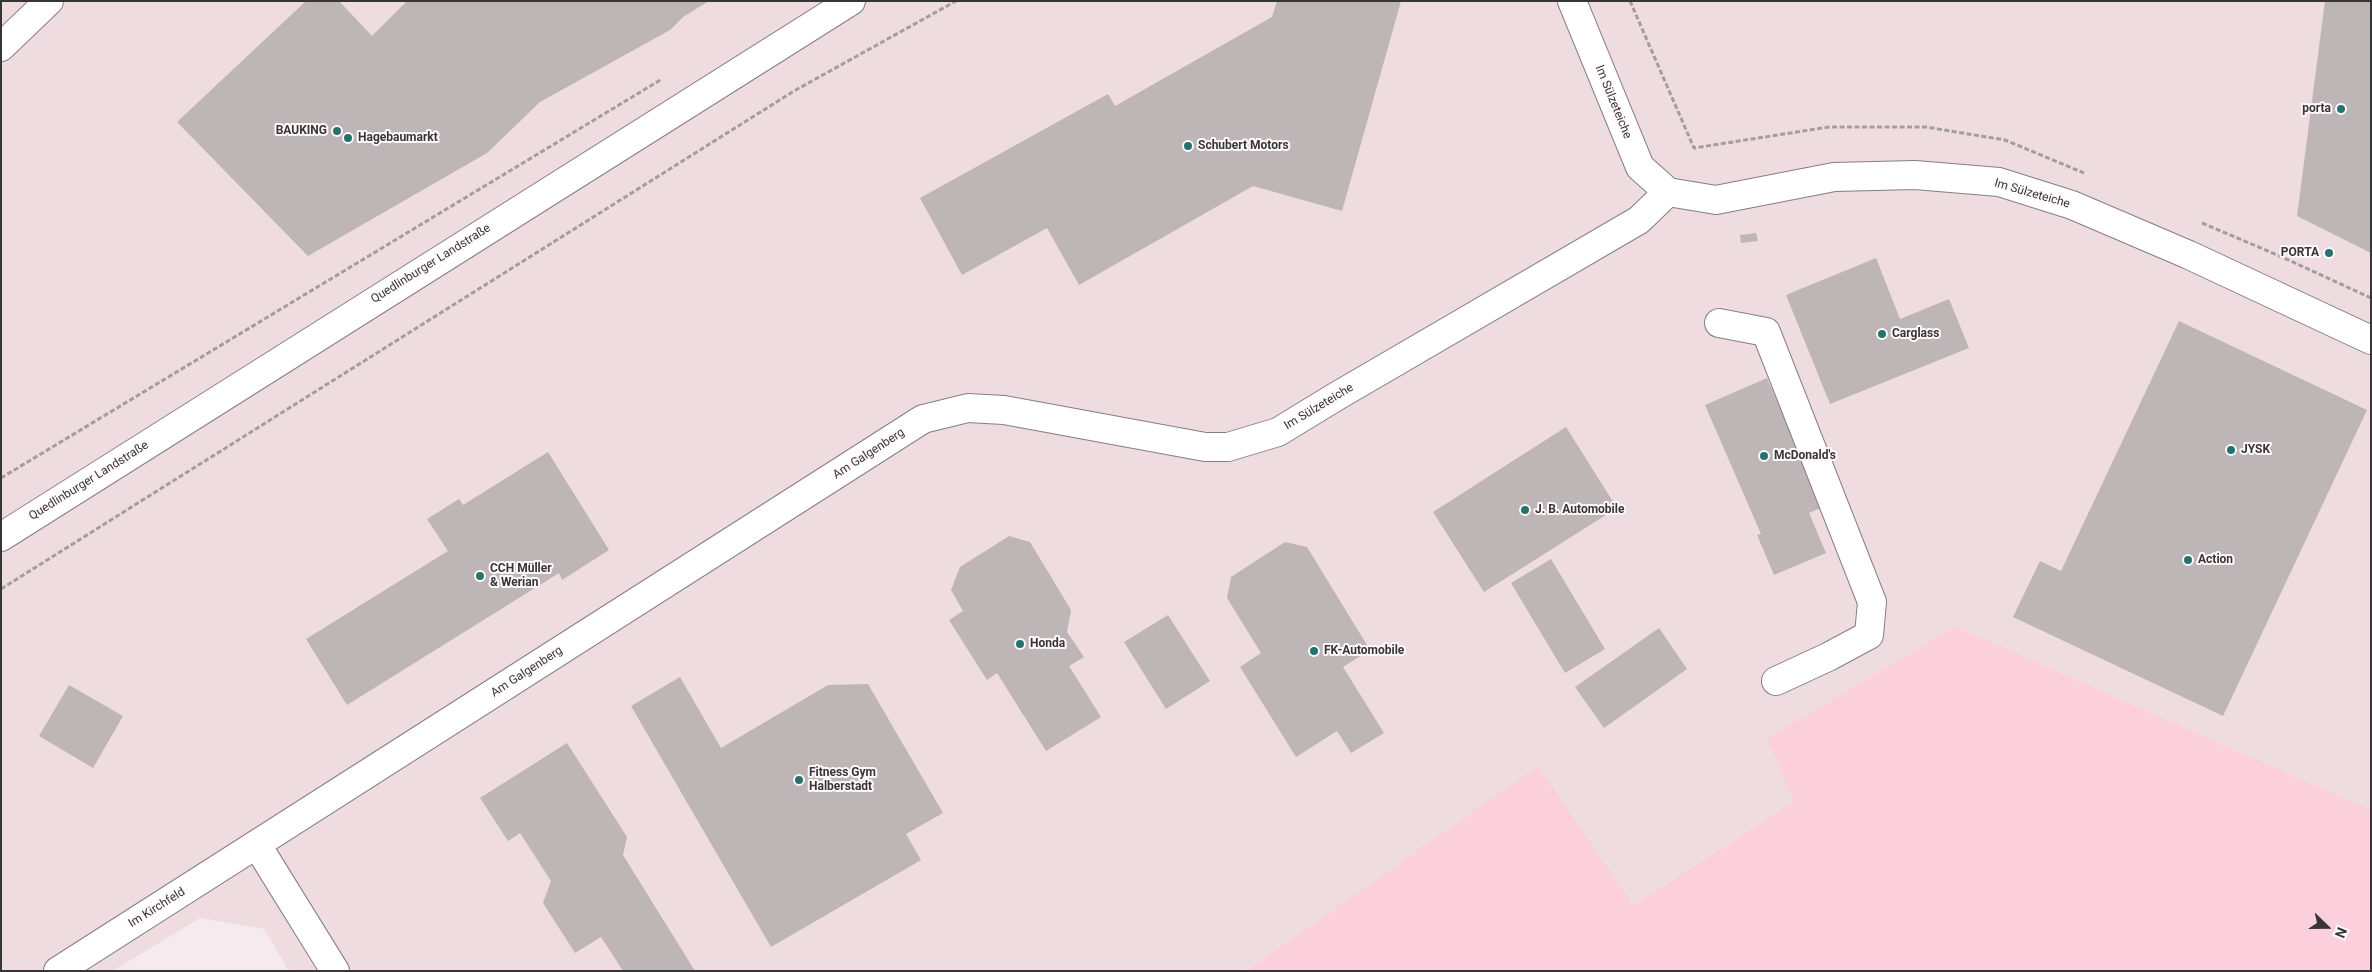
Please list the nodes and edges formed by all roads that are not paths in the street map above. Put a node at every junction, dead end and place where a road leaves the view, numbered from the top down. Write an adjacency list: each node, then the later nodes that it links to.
1 (49, 1): 4 (street)
2 (851, 1): 9 (street, Quedlinburger Landstraße)
3 (1572, 1): 5 (street, Im Sülzeteiche)
4 (1, 47)
5 (1668, 192): 7 (street, Im Sülzeteiche); 8 (street, Im Sülzeteiche)
6 (1719, 323): 10 (street)
7 (2371, 340)
8 (923, 419): 11 (street, Am Galgenberg)
9 (7, 533)
10 (1776, 681)
11 (257, 845): 12 (street, Im Kirchfeld); 13 (street)
12 (58, 971)
13 (335, 971)

